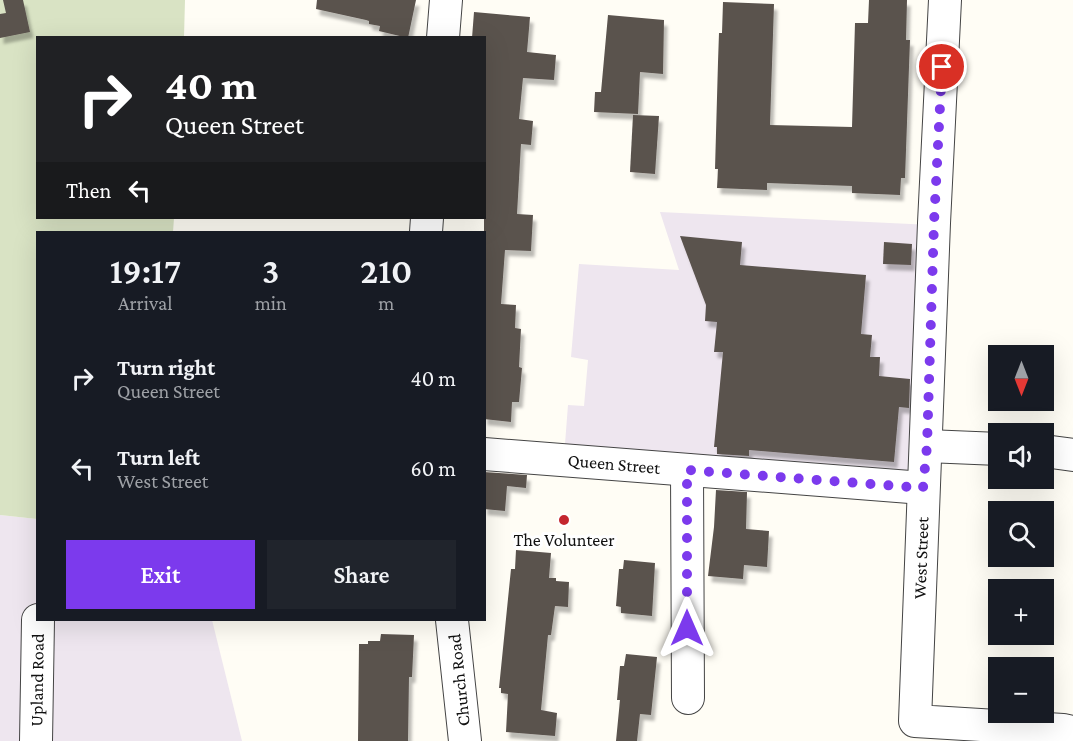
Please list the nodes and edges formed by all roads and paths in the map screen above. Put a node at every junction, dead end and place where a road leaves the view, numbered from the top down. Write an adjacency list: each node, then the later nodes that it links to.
1 (446, 0): 3 (street)
2 (945, 0): 4 (street, West Street)
3 (443, 36)
4 (927, 446): 5 (street); 10 (street, West Street)
5 (988, 449)
6 (1054, 452): 8 (street)
7 (486, 454): 9 (street, Queen Street)
8 (1073, 455)
9 (687, 470): 10 (street, Queen Street); 13 (street)
10 (923, 488): 14 (street, West Street)
11 (38, 621): 15 (street, Upland Road)
12 (452, 621): 16 (street, Church Road)
13 (688, 698)
14 (1073, 732)
15 (36, 741)
16 (465, 741)

